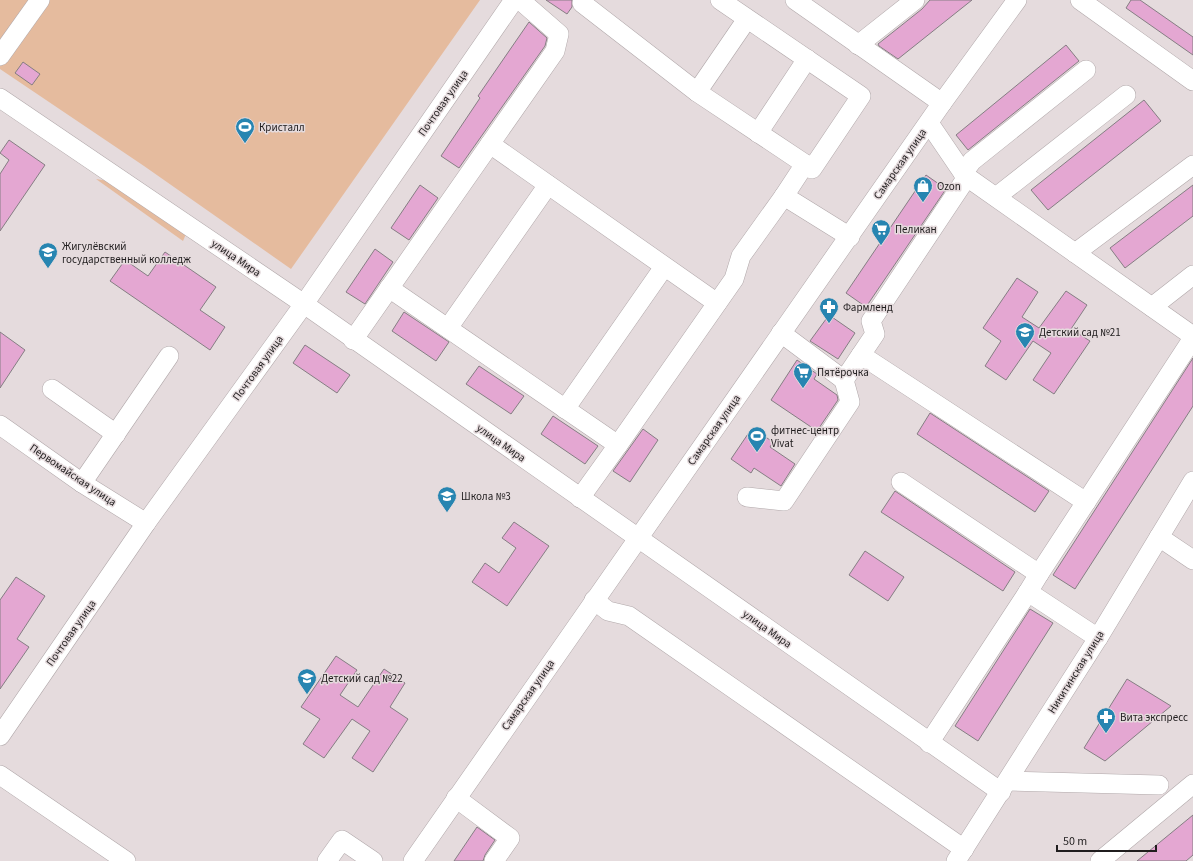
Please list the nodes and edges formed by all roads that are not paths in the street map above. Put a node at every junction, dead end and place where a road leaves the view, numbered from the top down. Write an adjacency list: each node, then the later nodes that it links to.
1 (40, 0): 12 (street)
2 (514, 0): 35 (street, Почтовая улица)
3 (520, 0): 22 (street)
4 (584, 0): 16 (street)
5 (720, 0): 10 (street)
6 (795, 0): 11 (street)
7 (915, 0): 11 (street)
8 (1017, 0): 19 (street, Самарская улица)
9 (1080, 0): 15 (street)
10 (747, 18): 13 (street); 16 (street)
11 (858, 44): 19 (street)
12 (0, 56)
13 (807, 59): 21 (street); 23 (street)
14 (1086, 70): 25 (street)
15 (1193, 81)
16 (697, 92): 21 (street)
17 (1126, 95): 28 (street)
18 (0, 98): 35 (street, улица Мира)
19 (942, 103): 20 (street, Самарская улица)
20 (929, 123): 25 (street); 29 (street, Самарская улица)
21 (758, 133): 23 (street)
22 (490, 144): 26 (street); 33 (street)
23 (805, 164): 27 (street)
24 (1193, 165): 30 (street)
25 (965, 175): 28 (street); 41 (street)
26 (548, 185): 31 (street); 37 (street)
27 (784, 196): 29 (street); 34 (street)
28 (996, 197): 30 (street)
29 (850, 237): 38 (street, Самарская улица)
30 (1075, 252): 36 (street)
31 (664, 267): 34 (street); 45 (street)
32 (1193, 275): 36 (street)
33 (389, 288): 37 (street); 40 (street)
34 (717, 303): 48 (street)
35 (304, 304): 40 (street, улица Мира); 55 (street, Почтовая улица)
36 (1152, 307): 39 (street)
37 (448, 328): 45 (street)
38 (781, 333): 43 (street); 57 (street, Самарская улица)
39 (1193, 337): 54 (street)
40 (353, 340): 53 (street, улица Мира)
41 (861, 355): 43 (street); 54 (street)
42 (169, 356): 47 (street)
43 (844, 380): 52 (street)
44 (52, 389): 47 (street)
45 (565, 409): 48 (street)
46 (0, 425): 51 (street, Первомайская улица)
47 (116, 434): 51 (street)
48 (618, 445): 53 (street)
49 (1193, 481): 56 (street, Никитинская улица)
50 (900, 482): 59 (street)
51 (82, 483): 55 (street, Первомайская улица)
52 (747, 497)
53 (580, 498): 57 (street, улица Мира)
54 (1086, 502): 59 (street)
55 (146, 523): 63 (street, Почтовая улица)
56 (1158, 536): 58 (street); 62 (street, Никитинская улица)
57 (638, 539): 61 (street, Самарская улица); 64 (street, улица Мира)
58 (1193, 560)
59 (1039, 574): 60 (street)
60 (1028, 592): 62 (street); 64 (street)
61 (594, 600): 69 (street, Самарская улица); 70 (street)
62 (1098, 638): 68 (street, Никитинская улица)
63 (0, 736)
64 (929, 743): 68 (street, улица Мира)
65 (0, 775): 71 (street)
66 (1193, 784): 76 (street)
67 (1159, 785): 68 (street)
68 (1004, 787): 70 (street, Никитинская улица)
69 (456, 798): 74 (street, Самарская улица); 75 (street)
70 (960, 855)
71 (126, 861)
72 (327, 861): 73 (street)
73 (373, 861)
74 (413, 861)
75 (494, 861)
76 (1100, 861)

